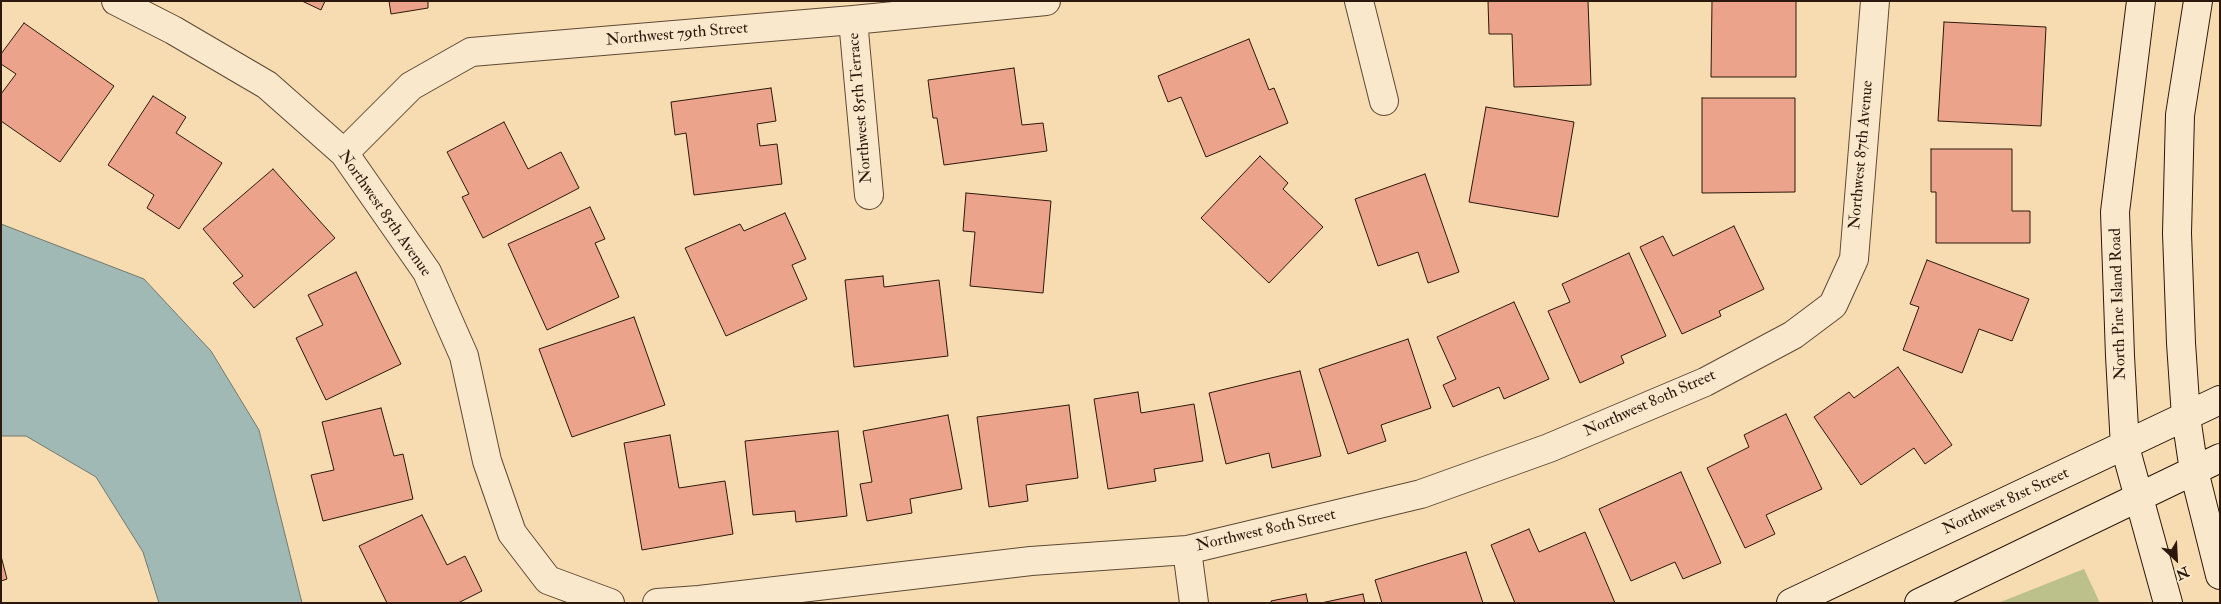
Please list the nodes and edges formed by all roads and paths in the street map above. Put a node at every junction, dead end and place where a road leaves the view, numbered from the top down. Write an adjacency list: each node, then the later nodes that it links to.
1 (116, 1): 9 (street, Northwest 85th Avenue)
2 (1046, 1): 7 (street, Northwest 79th Street)
3 (1359, 1): 8 (street)
4 (1875, 1): 11 (street, Northwest 87th Avenue)
5 (2141, 1): 14 (street, North Pine Island Road)
6 (2198, 1): 13 (street)
7 (852, 20): 9 (street, Northwest 79th Street); 10 (street, Northwest 85th Terrace)
8 (1384, 101)
9 (344, 153): 20 (street, Northwest 85th Avenue)
10 (869, 195)
11 (1833, 305): 18 (street, Northwest 80th Street)
12 (2220, 400): 13 (street, Northwest 81st Street)
13 (2186, 417): 14 (street, Northwest 81st Street); 16 (street)
14 (2125, 447): 17 (street, North Pine Island Road); 23 (street, Northwest 81st Street)
15 (2220, 458): 16 (street)
16 (2194, 470): 17 (street); 19 (street)
17 (2138, 497): 24 (street); 25 (street, North Pine Island Road)
18 (1187, 550): 21 (street, Northwest 80th Street); 22 (street)
19 (2220, 575)
20 (610, 603)
21 (657, 603)
22 (1194, 603)
23 (1790, 603)
24 (1919, 603)
25 (2168, 603)

